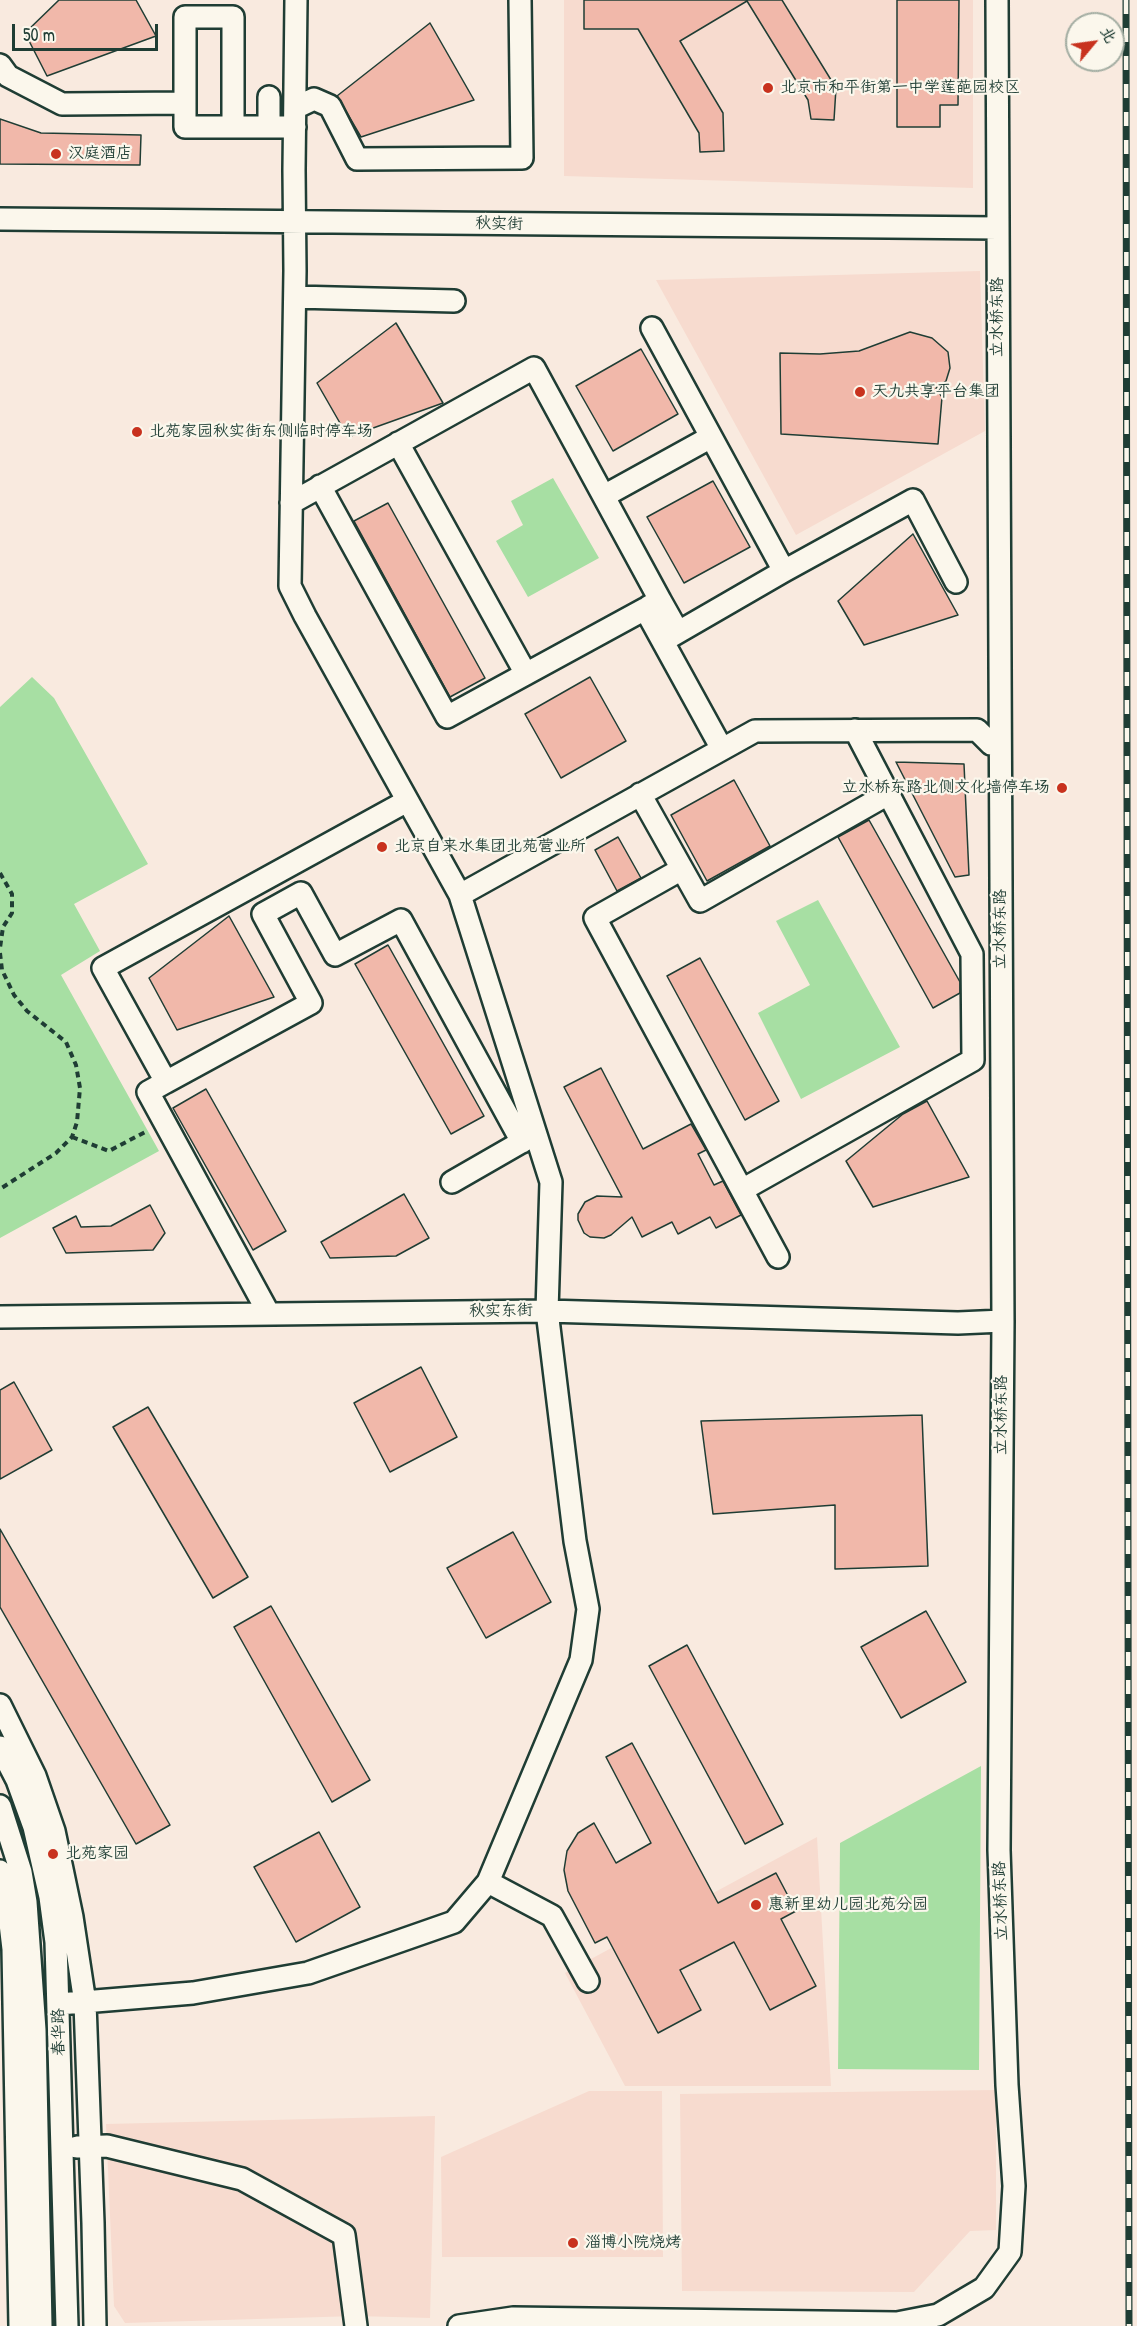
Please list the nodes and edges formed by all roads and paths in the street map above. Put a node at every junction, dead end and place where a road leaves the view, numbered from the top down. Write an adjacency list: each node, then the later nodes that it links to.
1 (296, 0): 7 (street)
2 (520, 0): 7 (street)
3 (997, 0): 12 (street, 立水桥东路)
4 (0, 65): 6 (street)
5 (268, 97): 9 (street)
6 (185, 103): 8 (street); 8 (street)
7 (295, 118): 9 (street); 11 (street)
8 (233, 127): 9 (street)
9 (269, 127)
10 (0, 219): 11 (street, 秋实街)
11 (296, 222): 12 (street, 秋实街); 13 (street)
12 (998, 228): 27 (street, 立水桥东路)
13 (295, 297): 14 (street); 20 (street)
14 (454, 301)
15 (652, 328): 16 (street)
16 (711, 437): 19 (street); 21 (street)
17 (398, 443): 18 (street); 19 (street); 25 (street)
18 (320, 486): 20 (street); 25 (street)
19 (604, 496): 23 (street)
20 (291, 503): 31 (street)
21 (784, 571): 22 (street); 24 (street)
22 (956, 582)
23 (653, 605): 24 (street); 25 (street)
24 (670, 636): 28 (street)
25 (526, 674)
26 (855, 730): 27 (street); 28 (street); 30 (street)
27 (1000, 743): 48 (street, 立水桥东路)
28 (722, 749): 29 (street)
29 (640, 794): 32 (street); 34 (street)
30 (888, 795): 32 (street); 43 (street)
31 (407, 801): 34 (street); 37 (street)
32 (681, 869): 43 (street)
33 (0, 873): 35 (path)
34 (460, 895): 40 (street)
35 (0, 948)
36 (0, 953): 39 (path)
37 (166, 1082): 38 (street); 40 (street)
38 (164, 1122): 39 (path); 46 (street)
39 (72, 1137): 42 (path)
40 (529, 1138): 41 (street); 45 (street)
41 (452, 1182)
42 (0, 1189)
43 (742, 1190): 44 (street)
44 (778, 1257)
45 (547, 1311): 46 (street, 秋实东街); 48 (street, 秋实东街); 53 (street)
46 (269, 1314): 47 (street, 秋实东街)
47 (0, 1317)
48 (1003, 1321): 64 (street, 立水桥东路)
49 (0, 1705): 55 (street)
50 (0, 1747): 56 (street, 春华路)
51 (0, 1806): 60 (street, 春华路)
52 (0, 1871): 59 (street)
53 (488, 1882): 54 (street); 55 (street)
54 (588, 1981)
55 (85, 2003): 56 (street); 57 (street)
56 (59, 2004): 58 (street, 春华路)
57 (90, 2147): 58 (street); 62 (street); 63 (street)
58 (62, 2148): 61 (street, 春华路)
59 (20, 2326)
60 (41, 2326)
61 (67, 2326)
62 (95, 2326)
63 (356, 2326)
64 (459, 2326)

